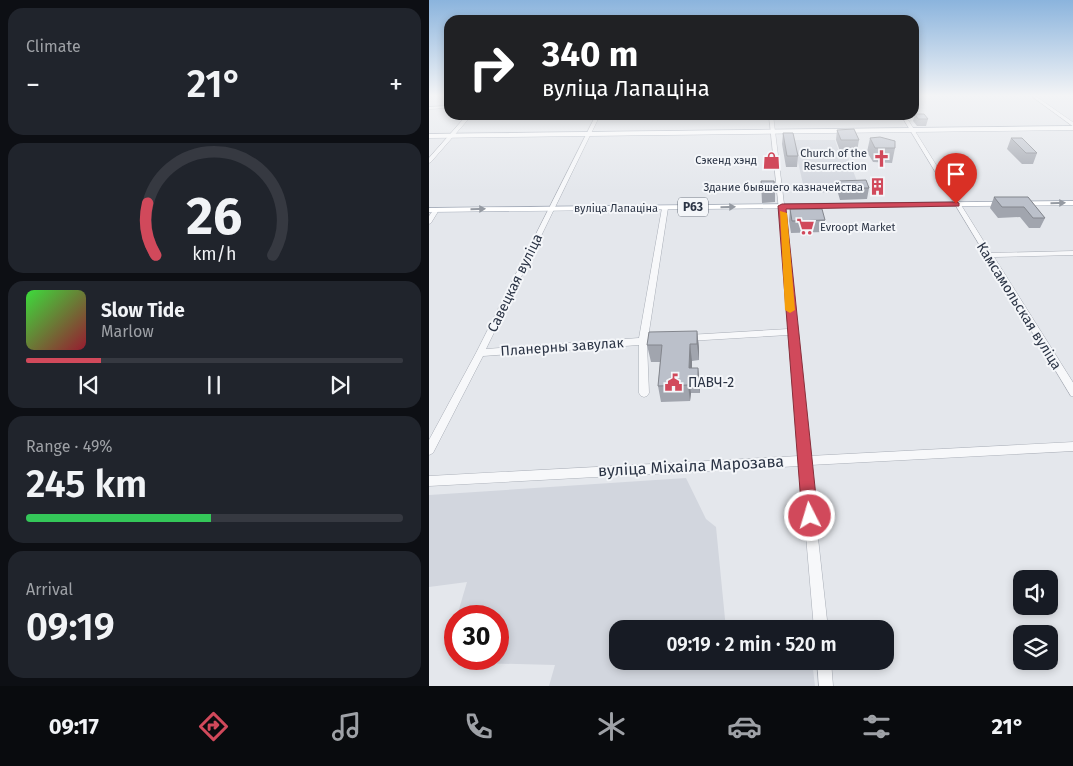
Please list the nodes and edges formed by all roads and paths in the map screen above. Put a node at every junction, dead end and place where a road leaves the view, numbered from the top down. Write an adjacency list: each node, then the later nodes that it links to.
1 (459, 127): 10 (street)
2 (592, 127): 8 (street, Савецкая вуліца)
3 (774, 127): 7 (street)
4 (911, 127): 6 (street, Камсамольская вуліца)
5 (1073, 127): 6 (main road)
6 (913, 131): 7 (main road); 13 (street, Камсамольская вуліца)
7 (775, 133): 8 (main road); 14 (street)
8 (588, 135): 10 (main road); 15 (street, Савецкая вуліца)
9 (429, 136): 10 (main road)
10 (451, 136): 11 (street)
11 (429, 161)
12 (1073, 203): 13 (main road, вуліца Лапаціна / Р63, one-way to 12)
13 (956, 204): 14 (main road, вуліца Лапаціна / Р63); 20 (street, Камсамольская вуліца)
14 (782, 206): 16 (main road, вуліца Лапаціна / Р63, one-way to 14); 21 (street)
15 (552, 208): 16 (main road, вуліца Лапаціна / Р63); 17 (main road, вуліца Лапаціна / Р63, one-way to 15); 25 (street, Савецкая вуліца)
16 (665, 208): 24 (street, Планерны завулак)
17 (433, 210): 18 (street)
18 (429, 222)
19 (1073, 253): 20 (street)
20 (988, 255): 27 (street, Камсамольская вуліца)
21 (792, 332): 23 (street); 30 (street)
22 (673, 339): 24 (street, Планерны завулак)
23 (683, 339)
24 (643, 341): 25 (street, Планерны завулак); 26 (street, Планерны завулак)
25 (480, 353): 29 (street, Савецкая вуліца)
26 (644, 393)
27 (1073, 393)
28 (1073, 446): 30 (street, вуліца Міхаіла Марозава)
29 (429, 450)
30 (805, 460): 31 (street, вуліца Міхаіла Марозава); 32 (street)
31 (429, 481)
32 (820, 620)
33 (825, 670): 34 (street)
34 (826, 686)

